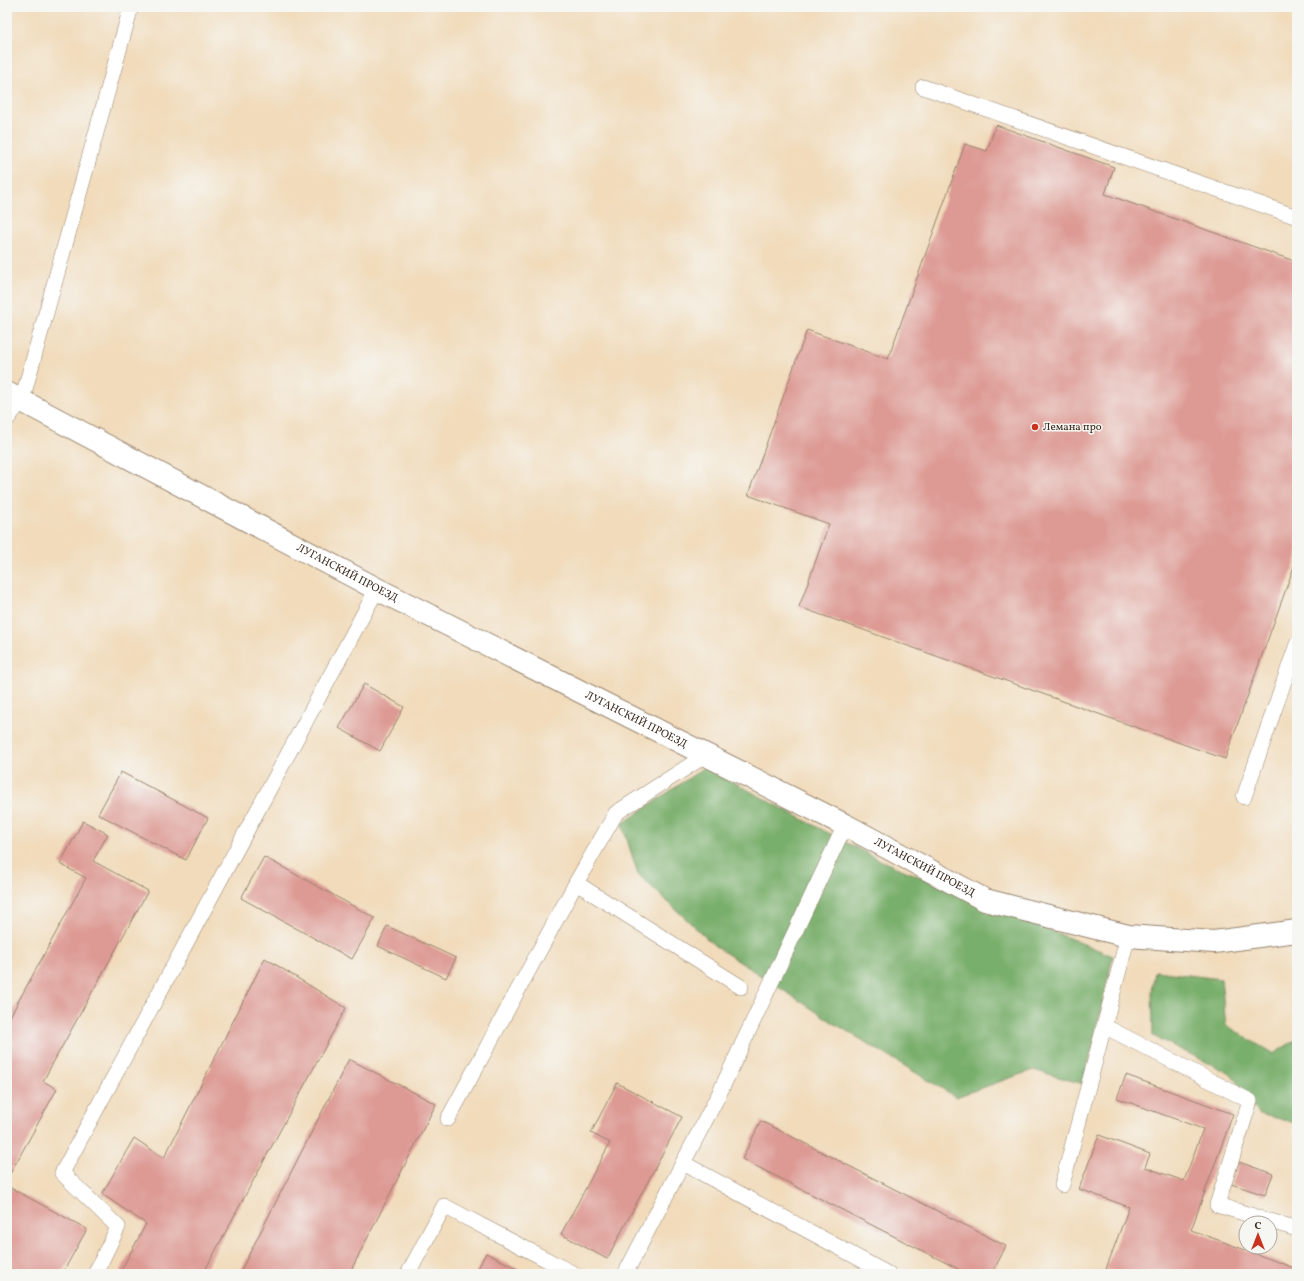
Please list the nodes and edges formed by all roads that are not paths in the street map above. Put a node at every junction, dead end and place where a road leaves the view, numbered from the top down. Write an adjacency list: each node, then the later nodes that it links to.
1 (131, 7): 4 (lane)
2 (923, 87): 3 (lane)
3 (1297, 216)
4 (14, 397): 5 (lane); 6 (street, ЛУГАНСКИЙ ПРОЕЗД)
5 (7, 419)
6 (377, 589): 8 (street, ЛУГАНСКИЙ ПРОЕЗД); 20 (lane)
7 (1297, 644): 9 (lane)
8 (706, 755): 10 (street, ЛУГАНСКИЙ ПРОЕЗД); 11 (lane)
9 (1244, 797)
10 (845, 825): 13 (street, ЛУГАНСКИЙ ПРОЕЗД); 17 (lane)
11 (576, 883): 14 (lane); 16 (lane)
12 (1297, 931): 13 (street, ЛУГАНСКИЙ ПРОЕЗД)
13 (1128, 936): 15 (lane)
14 (741, 987)
15 (1104, 1026): 18 (lane); 19 (lane)
16 (448, 1119)
17 (683, 1163): 23 (lane); 24 (lane)
18 (1062, 1185)
19 (1297, 1229)
20 (96, 1274)
21 (408, 1274): 22 (lane)
22 (574, 1274)
23 (625, 1274)
24 (888, 1274)

